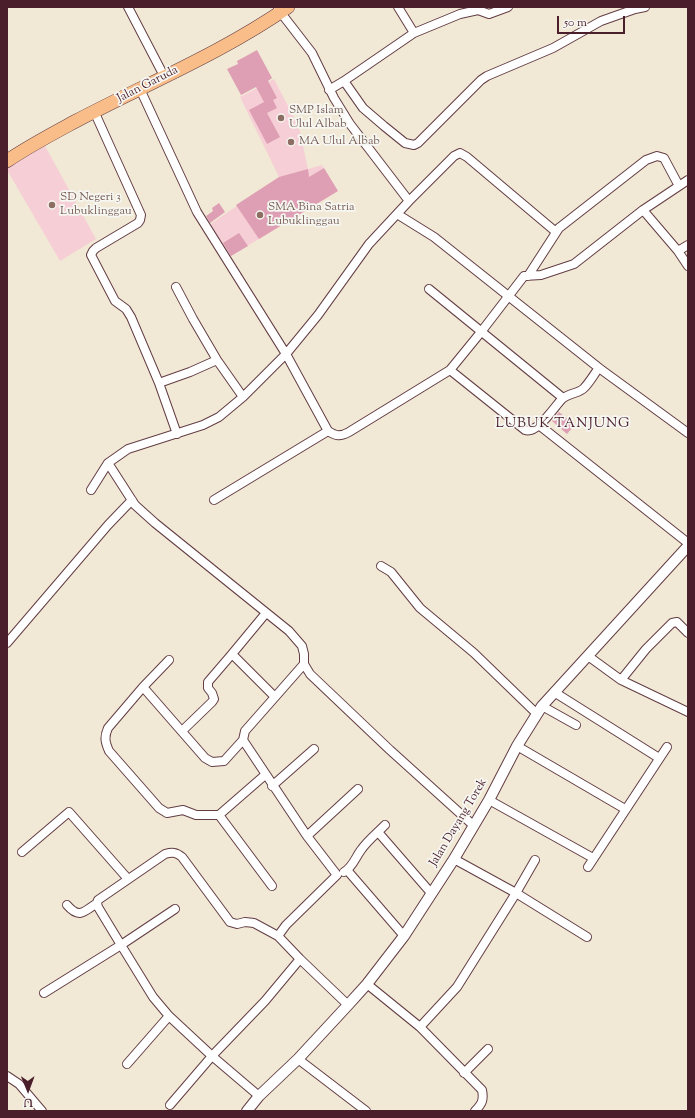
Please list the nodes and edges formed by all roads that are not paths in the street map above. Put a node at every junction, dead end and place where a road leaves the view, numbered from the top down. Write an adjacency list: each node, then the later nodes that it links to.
1 (128, 7): 8 (street)
2 (398, 7): 7 (street)
3 (508, 7): 6 (street)
4 (645, 7): 9 (street)
5 (281, 9): 8 (highway, Jalan Garuda); 11 (street)
6 (468, 9): 7 (street)
7 (414, 33): 9 (street)
8 (164, 76): 10 (highway, Jalan Garuda)
9 (344, 81): 11 (street)
10 (140, 89): 12 (highway, Jalan Garuda); 28 (street)
11 (329, 90): 16 (street)
12 (94, 111): 13 (highway, Jalan Garuda); 32 (street)
13 (7, 161)
14 (688, 180): 15 (street)
15 (679, 186): 17 (street); 19 (street)
16 (409, 201): 18 (street); 19 (street)
17 (643, 210): 21 (street); 23 (street)
18 (397, 214): 26 (street); 28 (street)
19 (556, 232): 23 (street)
20 (688, 245): 21 (street)
21 (678, 251): 22 (street)
22 (688, 266)
23 (528, 276): 26 (street)
24 (176, 287): 29 (street)
25 (429, 289): 27 (street)
26 (509, 296): 27 (street); 30 (street)
27 (481, 332): 31 (street); 34 (street)
28 (286, 354): 33 (street); 36 (street)
29 (217, 360): 32 (street); 33 (street)
30 (599, 368): 34 (street); 37 (street)
31 (450, 370): 35 (street); 36 (street)
32 (159, 383): 38 (street)
33 (243, 397): 38 (street)
34 (563, 398): 35 (street)
35 (539, 425): 43 (street)
36 (328, 431): 42 (street)
37 (688, 433)
38 (177, 434): 39 (street)
39 (108, 463): 40 (street); 41 (street)
40 (91, 490)
41 (132, 500): 45 (street); 47 (street)
42 (214, 500)
43 (688, 544): 49 (street, Jalan Dayang Torek)
44 (381, 566): 56 (street)
45 (266, 613): 48 (street); 51 (street)
46 (688, 633): 52 (street)
47 (7, 642)
48 (232, 654): 55 (street); 59 (street)
49 (588, 656): 52 (street); 54 (street, Jalan Dayang Torek)
50 (169, 660): 53 (street)
51 (304, 664): 55 (street); 72 (street)
52 (621, 680): 57 (street)
53 (143, 687): 59 (street); 70 (street)
54 (554, 692): 56 (street, Jalan Dayang Torek); 64 (street)
55 (275, 697): 60 (street)
56 (539, 710): 58 (street); 61 (street, Jalan Dayang Torek)
57 (688, 712)
58 (576, 725)
59 (182, 731): 60 (street)
60 (243, 740): 65 (street)
61 (517, 746): 68 (street, Jalan Dayang Torek); 69 (street)
62 (668, 747): 64 (street)
63 (314, 749): 66 (street)
64 (659, 758): 69 (street)
65 (265, 775): 66 (street); 70 (street)
66 (272, 786): 74 (street)
67 (358, 789): 74 (street)
68 (489, 800): 72 (street, Jalan Dayang Torek); 76 (street)
69 (625, 809): 76 (street)
70 (219, 815): 83 (street)
71 (385, 825): 73 (street)
72 (473, 826): 77 (street, Jalan Dayang Torek)
73 (378, 832): 80 (street); 84 (street)
74 (306, 836): 81 (street)
75 (22, 852): 82 (street)
76 (593, 858): 79 (street)
77 (454, 859): 84 (street, Jalan Dayang Torek); 85 (street)
78 (535, 860): 85 (street)
79 (588, 867)
80 (347, 870): 81 (street); 90 (street)
81 (337, 875): 89 (street)
82 (128, 880): 86 (street); 89 (street)
83 (272, 886)
84 (431, 893): 90 (street, Jalan Dayang Torek)
85 (516, 893): 91 (street); 98 (street)
86 (97, 903): 87 (street); 92 (street)
87 (67, 905)
88 (175, 908): 92 (street)
89 (278, 936): 93 (street)
90 (404, 936): 94 (street, Jalan Dayang Torek)
91 (587, 937)
92 (120, 945): 95 (street); 97 (street)
93 (300, 959): 96 (street); 100 (street)
94 (367, 984): 96 (street, Jalan Dayang Torek); 98 (street)
95 (44, 993)
96 (348, 1005): 101 (street, Jalan Dayang Torek)
97 (169, 1016): 100 (street); 102 (street)
98 (420, 1027): 103 (street)
99 (488, 1049): 103 (street)
100 (212, 1056): 105 (street); 106 (street)
101 (298, 1059): 105 (street, Jalan Dayang Torek); 109 (street)
102 (127, 1064)
103 (464, 1073): 110 (street)
104 (7, 1076): 107 (street)
105 (259, 1096): 108 (street, Jalan Dayang Torek)
106 (170, 1105)
107 (42, 1111)
108 (247, 1111)
109 (366, 1111)
110 (475, 1111)

